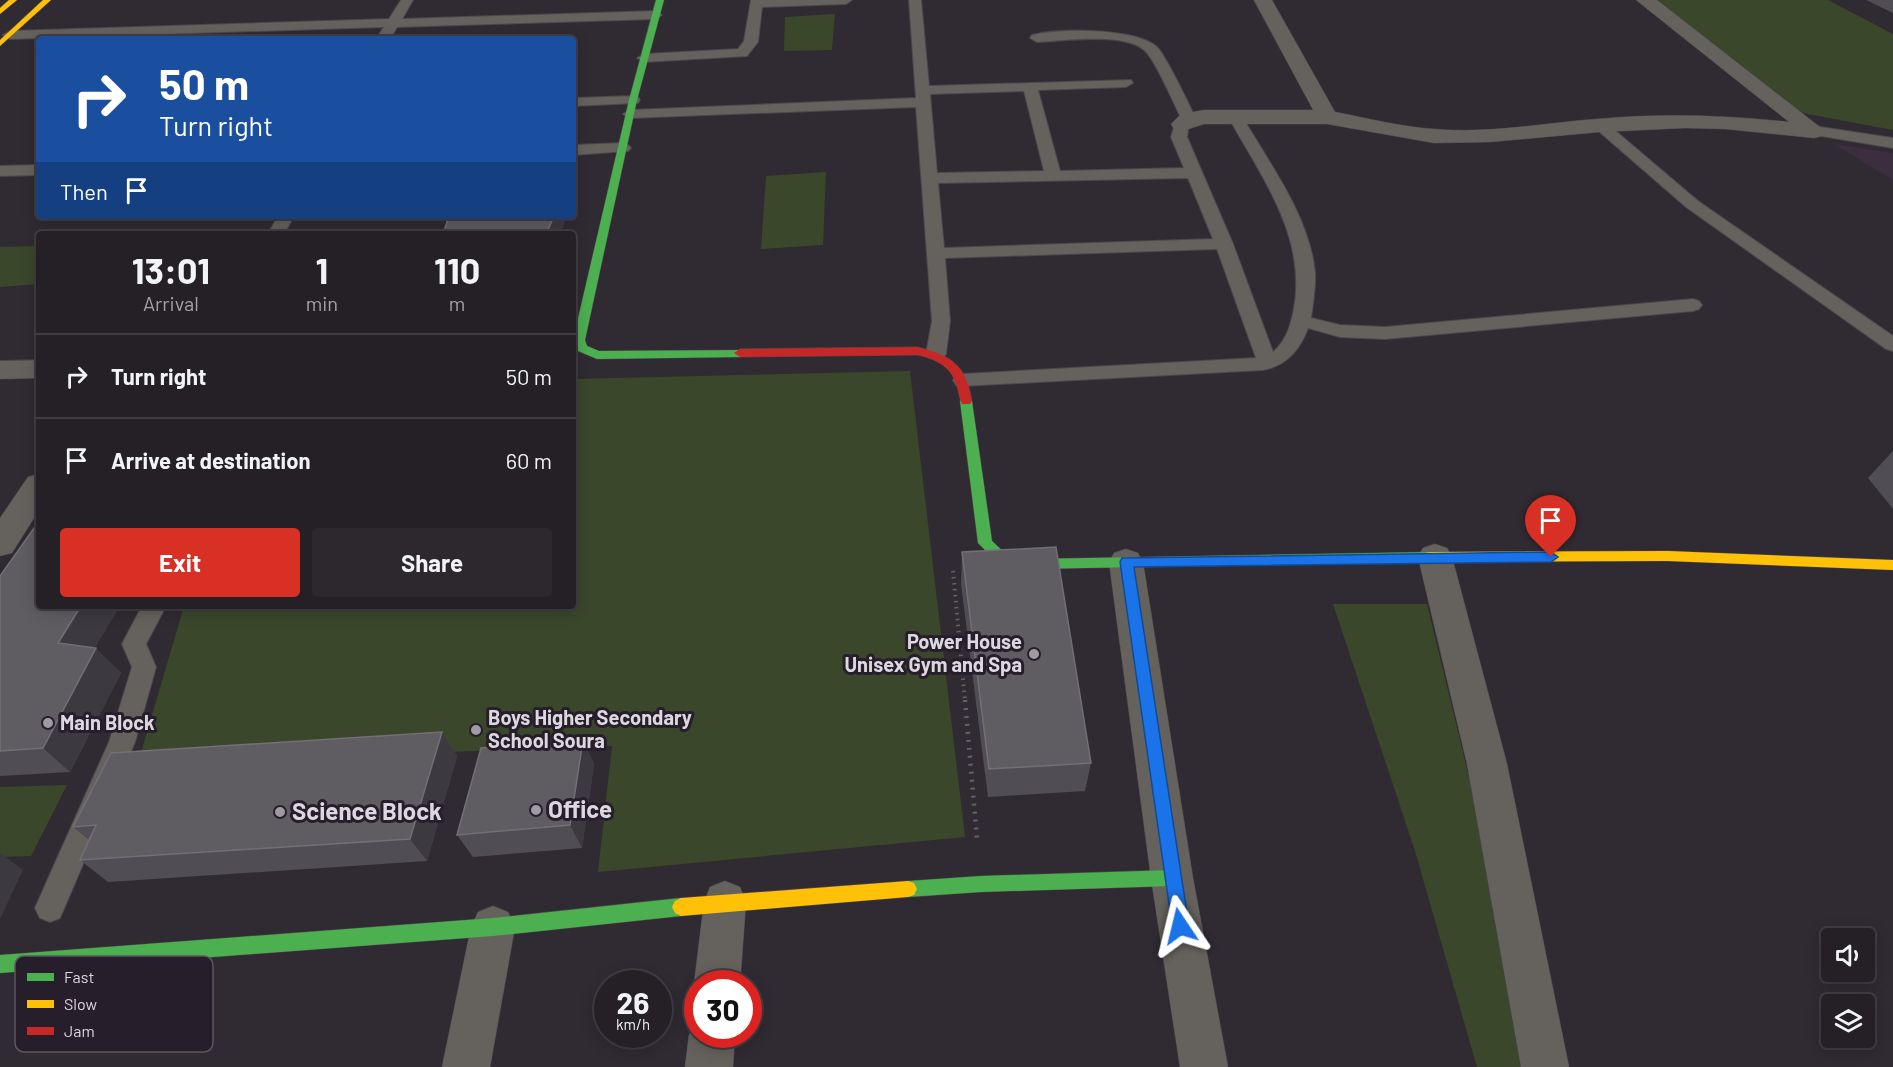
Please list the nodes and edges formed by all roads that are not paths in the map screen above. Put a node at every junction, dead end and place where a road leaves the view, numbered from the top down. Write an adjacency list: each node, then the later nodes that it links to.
1 (13, 0): 10 (main road)
2 (47, 0): 17 (main road)
3 (407, 0): 12 (lane)
4 (660, 0): 11 (main road)
5 (846, 0): 9 (lane)
6 (915, 0): 21 (lane)
7 (1263, 0): 24 (street)
8 (1644, 0): 28 (street)
9 (757, 1): 18 (lane)
10 (0, 12)
11 (656, 15): 12 (lane); 18 (main road)
12 (392, 22): 13 (lane); 14 (lane)
13 (91, 36)
14 (385, 36)
15 (1037, 38): 26 (lane)
16 (36, 39): 17 (lane)
17 (5, 40)
18 (644, 58): 23 (main road)
19 (1126, 83): 20 (lane)
20 (1030, 87): 21 (lane); 35 (lane)
21 (924, 96): 23 (lane); 36 (lane)
22 (576, 102): 23 (lane)
23 (632, 107): 30 (main road)
24 (1327, 117): 25 (street); 27 (street)
25 (1236, 118): 26 (street); 40 (lane)
26 (1186, 122): 34 (lane)
27 (1600, 125): 28 (street); 41 (lane)
28 (1814, 131): 29 (lane)
29 (1893, 143)
30 (623, 148): 31 (lane); 43 (main road)
31 (576, 150)
32 (36, 170): 33 (lane)
33 (0, 171)
34 (1194, 173): 35 (lane); 37 (lane)
35 (1053, 176): 36 (lane)
36 (930, 178): 38 (lane)
37 (1224, 244): 38 (lane); 44 (lane)
38 (936, 253): 42 (lane)
39 (1693, 304): 40 (lane)
40 (1301, 321): 44 (lane)
41 (1893, 345)
42 (936, 354): 43 (main road); 47 (main road)
43 (585, 355)
44 (1267, 363): 47 (lane)
45 (36, 369): 46 (street)
46 (0, 370)
47 (963, 380): 51 (main road)
48 (36, 490): 49 (street)
49 (0, 544)
50 (1435, 557): 51 (main road); 52 (main road); 66 (street)
51 (1126, 562): 54 (street)
52 (1893, 565)
53 (152, 609): 56 (lane)
54 (1172, 878): 55 (main road); 65 (street)
55 (725, 902): 57 (main road); 61 (street)
56 (50, 908)
57 (494, 927): 58 (main road); 63 (street)
58 (107, 956)
59 (15, 963): 60 (main road)
60 (0, 964)
61 (718, 970)
62 (711, 1048): 64 (street)
63 (466, 1067)
64 (710, 1067)
65 (1204, 1067)
66 (1545, 1067)

